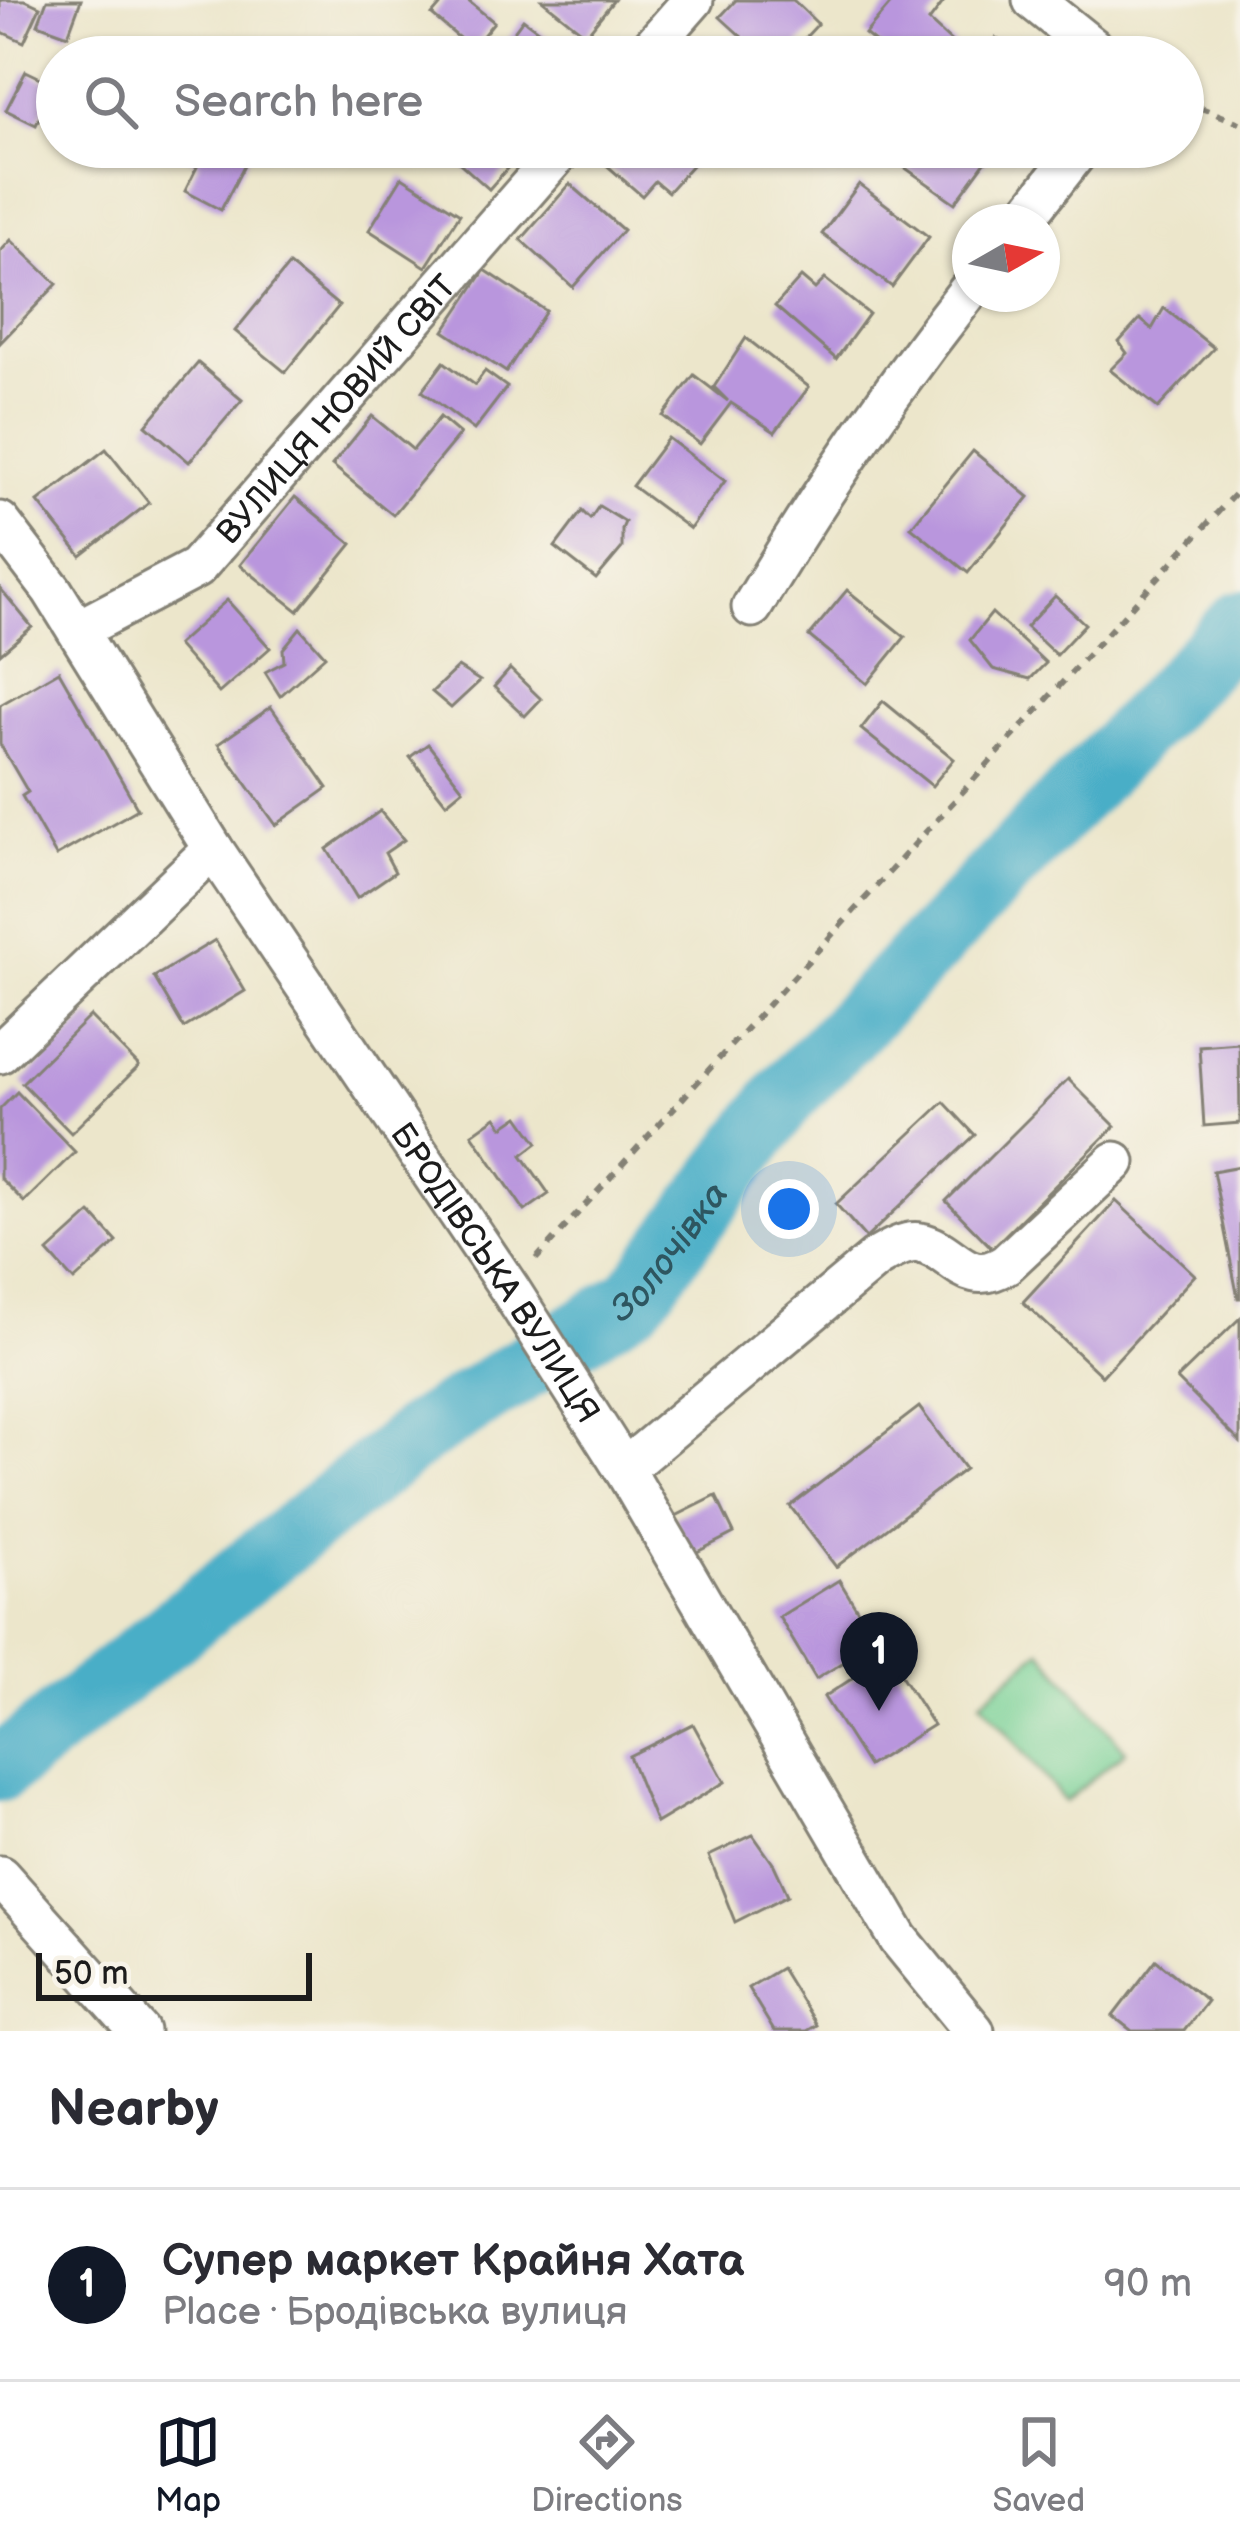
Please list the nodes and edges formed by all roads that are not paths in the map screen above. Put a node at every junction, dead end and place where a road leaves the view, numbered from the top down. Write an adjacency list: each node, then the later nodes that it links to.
1 (693, 0): 3 (street)
2 (1033, 0): 4 (street)
3 (661, 36)
4 (1078, 36)
5 (546, 168): 11 (street, ВУЛИЦЯ НОВИЙ СВІТ)
6 (1064, 168): 7 (street)
7 (1036, 204)
8 (952, 312): 10 (street)
9 (0, 522): 11 (street, БРОДІВСЬКА ВУЛИЦЯ)
10 (752, 607)
11 (78, 631): 12 (street, БРОДІВСЬКА ВУЛИЦЯ)
12 (213, 849): 13 (street); 15 (street, БРОДІВСЬКА ВУЛИЦЯ)
13 (0, 1052)
14 (1115, 1162): 15 (street)
15 (615, 1454): 18 (street, БРОДІВСЬКА ВУЛИЦЯ)
16 (6, 1883): 17 (street)
17 (139, 2031)
18 (974, 2031)

